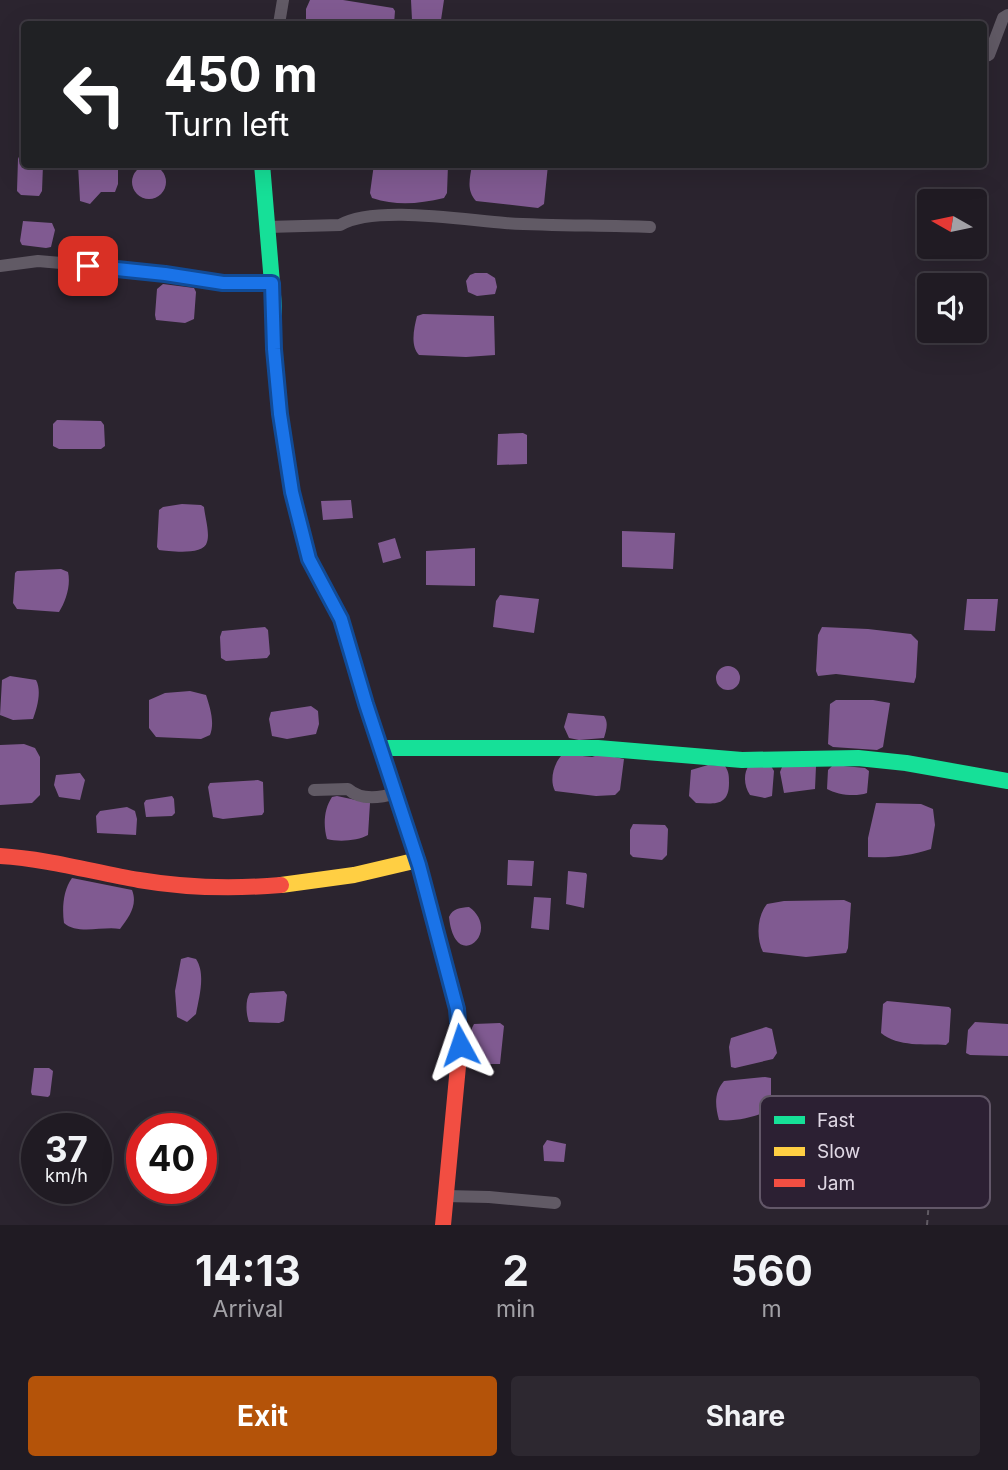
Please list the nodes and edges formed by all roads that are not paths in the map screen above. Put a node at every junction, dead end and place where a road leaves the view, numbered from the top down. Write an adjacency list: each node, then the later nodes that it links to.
1 (283, 0): 3 (street)
2 (1008, 15): 4 (street)
3 (280, 21)
4 (987, 55)
5 (262, 168): 6 (street)
6 (267, 227): 7 (street); 9 (street)
7 (650, 227)
8 (0, 266): 9 (street)
9 (272, 283): 10 (street)
10 (381, 748): 11 (street); 13 (street)
11 (1008, 781)
12 (314, 790): 13 (street)
13 (396, 793): 15 (street)
14 (0, 856): 15 (street)
15 (418, 860): 16 (street)
16 (445, 1196): 17 (street); 18 (street)
17 (555, 1203)
18 (443, 1225)

